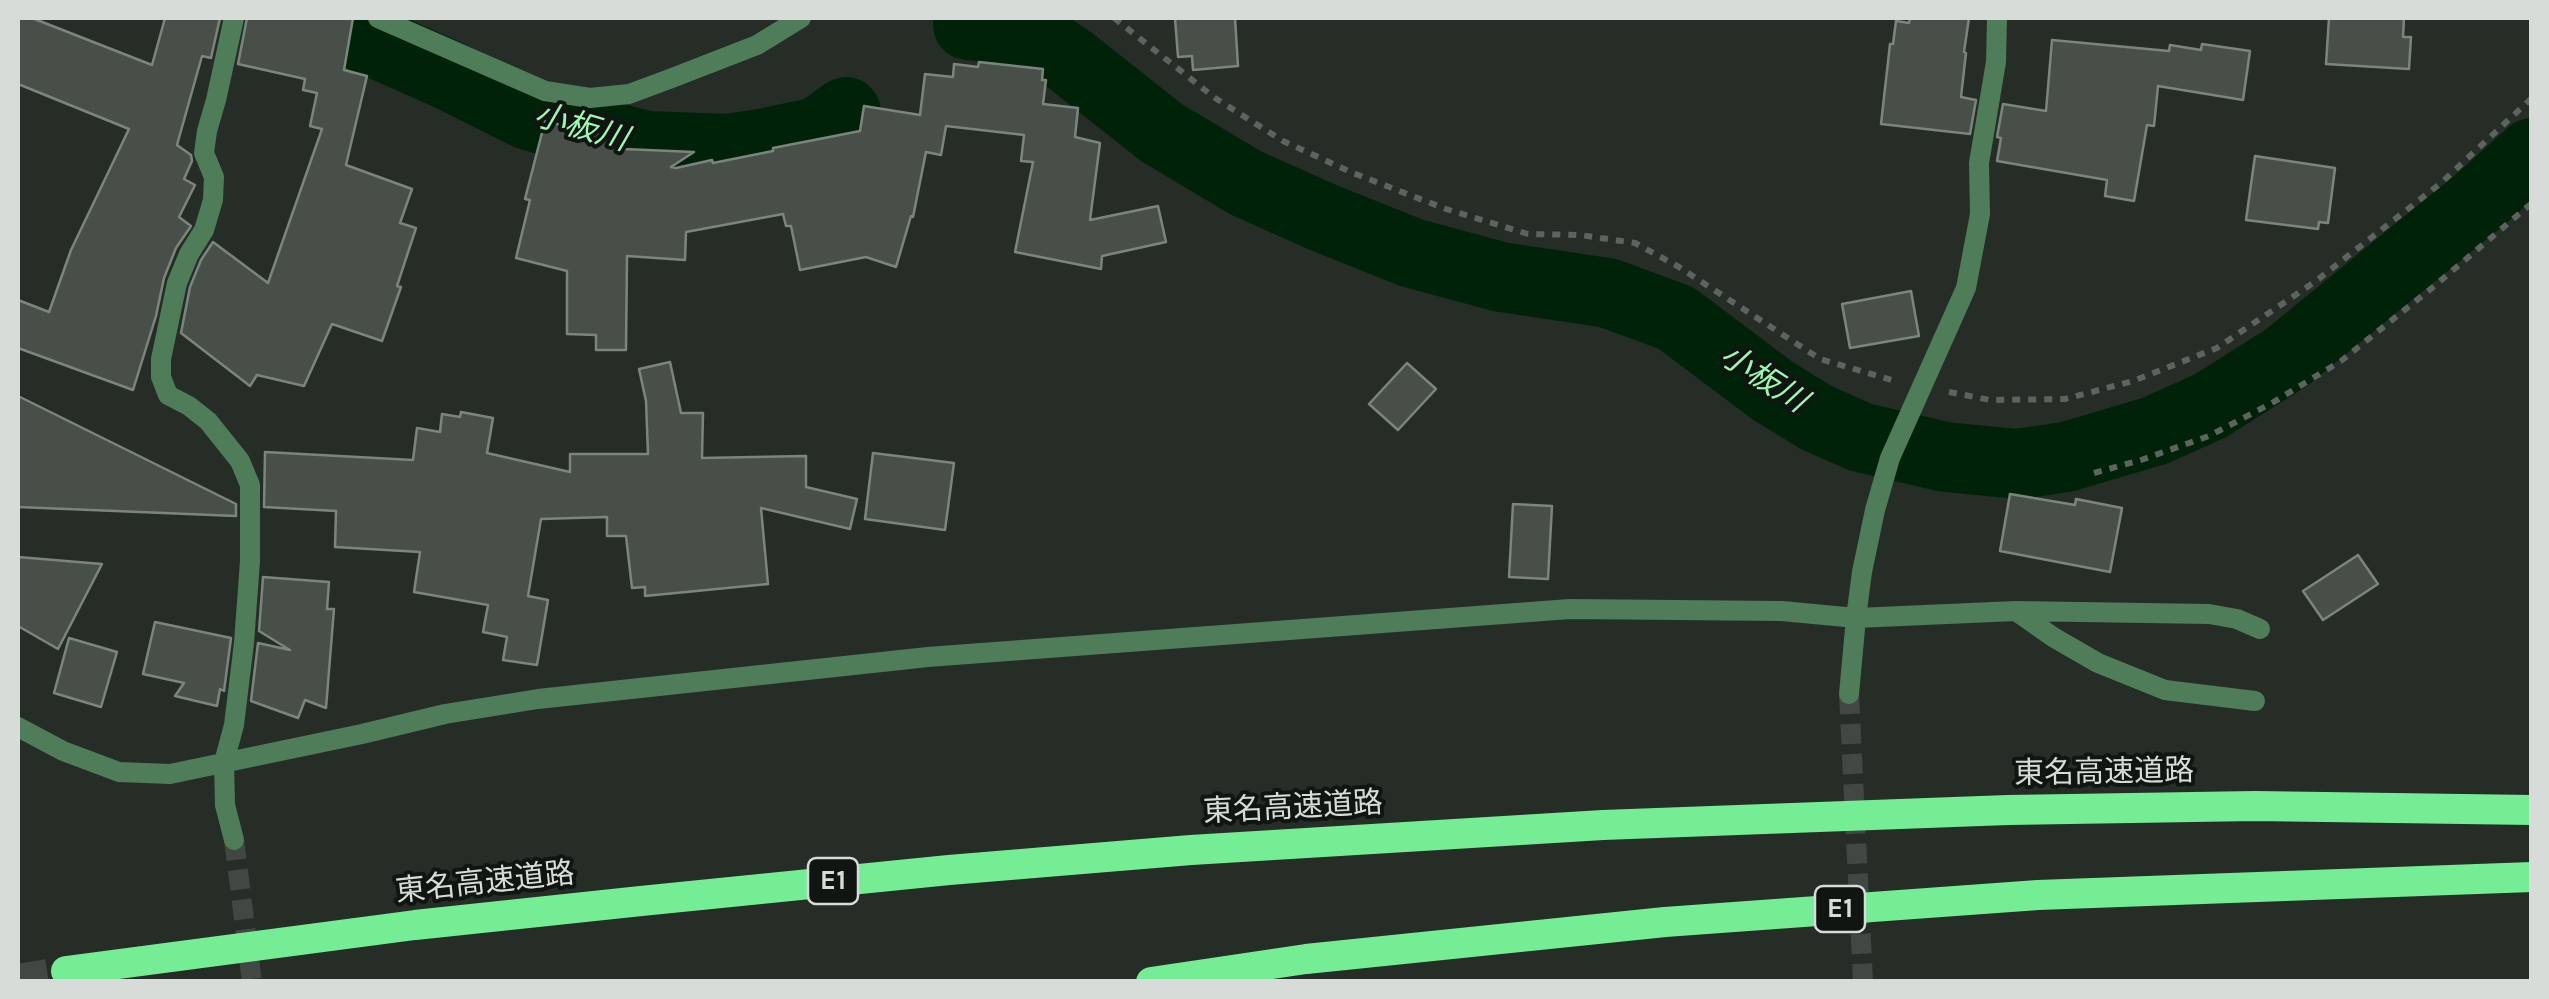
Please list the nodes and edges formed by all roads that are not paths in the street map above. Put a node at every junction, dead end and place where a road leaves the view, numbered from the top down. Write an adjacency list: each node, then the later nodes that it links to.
1 (234, 18): 11 (street)
2 (378, 18): 3 (street)
3 (802, 18)
4 (1997, 18): 6 (street)
5 (2016, 611): 6 (street); 7 (street); 9 (street)
6 (1856, 618): 8 (street); 11 (street)
7 (2260, 629)
8 (1849, 694)
9 (2256, 701)
10 (18, 727): 11 (street)
11 (224, 762): 13 (street)
12 (2532, 810): 15 (highway, 東名高速道路 / E1)
13 (234, 840)
14 (2532, 877): 16 (highway, E1)
15 (66, 971)
16 (1151, 982)

